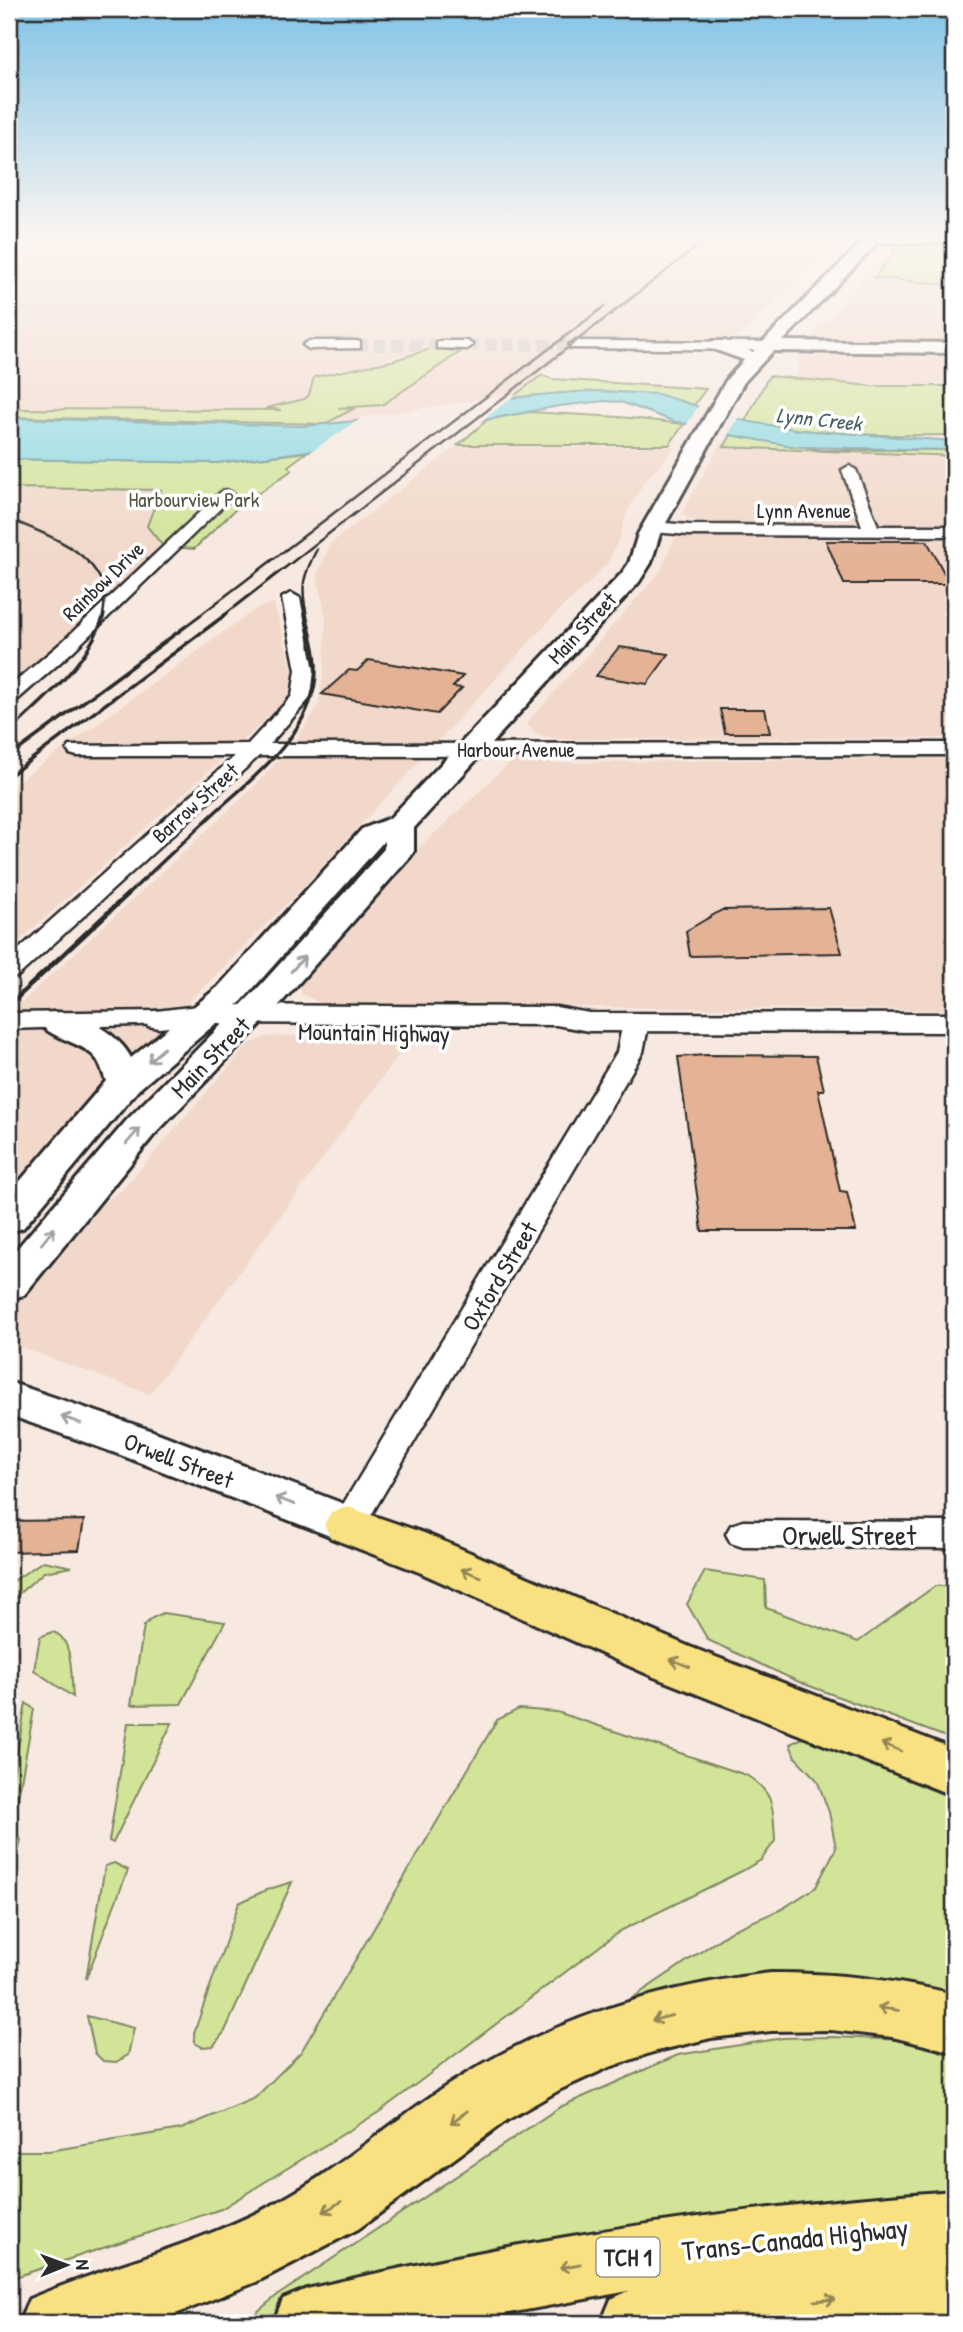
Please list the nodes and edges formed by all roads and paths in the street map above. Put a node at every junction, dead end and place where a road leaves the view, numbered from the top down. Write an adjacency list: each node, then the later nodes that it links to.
1 (770, 342): 9 (main road, Main Street)
2 (309, 345): 3 (street)
3 (356, 345)
4 (441, 345): 5 (street)
5 (467, 345)
6 (575, 345): 7 (street)
7 (719, 345): 9 (main road)
8 (954, 348): 9 (main road)
9 (760, 352): 12 (main road, Main Street)
10 (849, 470): 13 (street)
11 (226, 495): 16 (street, Rainbow Drive)
12 (653, 527): 13 (street, Lynn Avenue); 17 (main road, Main Street)
13 (872, 531): 14 (street, Lynn Avenue)
14 (954, 531)
15 (292, 598): 20 (street, Barrow Street)
16 (9, 697)
17 (470, 749): 18 (street, Harbour Avenue); 20 (street, Harbour Avenue); 21 (main road, Main Street)
18 (954, 749)
19 (77, 750): 20 (street, Harbour Avenue)
20 (252, 751): 22 (street, Barrow Street)
21 (399, 826): 25 (main road, Main Street); 25 (main road, Main Street, one-way to 21)
22 (9, 971)
23 (55, 1020): 24 (street, Mountain Highway); 25 (street, Mountain Highway); 28 (main road)
24 (9, 1021)
25 (209, 1021): 26 (street, Mountain Highway); 28 (main road, Main Street, one-way to 28); 30 (main road, Main Street, one-way to 25)
26 (636, 1022): 27 (street, Mountain Highway); 32 (street, Oxford Street)
27 (954, 1023)
28 (125, 1082): 29 (main road, Main Street)
29 (9, 1219)
30 (9, 1285)
31 (9, 1398): 32 (main road, Orwell Street, one-way to 31)
32 (348, 1525): 35 (highway, one-way to 32)
33 (743, 1534): 34 (street, Orwell Street)
34 (954, 1535)
35 (954, 1773)
36 (954, 2023): 39 (highway, one-way to 39)
37 (954, 2224): 40 (highway, Trans-Canada Highway / TCH 1, one-way to 40)
38 (954, 2290): 41 (highway, one-way to 38)
39 (53, 2323)
40 (307, 2323)
41 (635, 2323)

